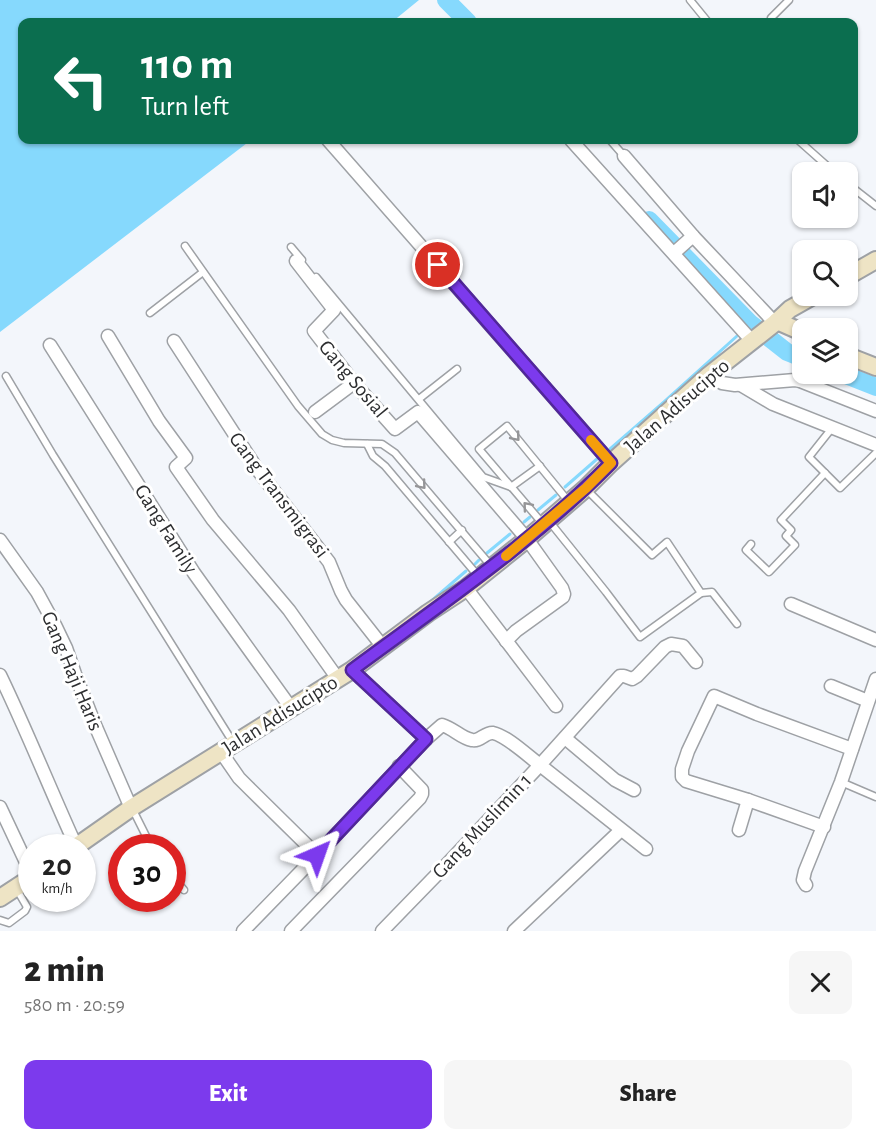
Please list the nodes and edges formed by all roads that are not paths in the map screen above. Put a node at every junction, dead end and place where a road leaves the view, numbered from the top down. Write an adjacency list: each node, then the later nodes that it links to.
1 (789, 0): 4 (lane)
2 (694, 1): 3 (lane)
3 (705, 18)
4 (771, 18)
5 (332, 144): 44 (street)
6 (575, 144): 16 (street)
7 (614, 144): 9 (lane)
8 (802, 144): 10 (lane)
9 (624, 156): 13 (street)
10 (823, 162)
11 (858, 191): 12 (lane)
12 (876, 206)
13 (690, 239): 16 (street); 25 (street)
14 (185, 246): 20 (lane)
15 (291, 247): 37 (lane)
16 (674, 253): 25 (street)
17 (876, 260): 19 (main road)
18 (296, 261): 35 (street, Gang Sosial)
19 (858, 270)
20 (203, 272): 23 (lane); 41 (lane)
21 (795, 306): 22 (main road, Jalan Adisucipto)
22 (790, 309): 24 (main road); 25 (main road, Jalan Adisucipto)
23 (150, 313)
24 (795, 318)
25 (765, 331): 26 (main road); 33 (main road, Jalan Adisucipto)
26 (792, 331)
27 (108, 336): 65 (street)
28 (174, 341): 62 (street, Gang Transmigrasi)
29 (50, 345): 70 (street, Gang Family)
30 (858, 360): 31 (main road)
31 (876, 367)
32 (456, 369): 37 (lane)
33 (709, 375): 36 (street); 44 (main road, Jalan Adisucipto)
34 (6, 376): 73 (lane)
35 (354, 383): 39 (street); 52 (street, Gang Sosial)
36 (741, 385): 38 (street); 40 (street)
37 (419, 399): 47 (lane)
38 (876, 411)
39 (315, 412)
40 (832, 428): 42 (street); 46 (lane)
41 (367, 444): 51 (lane, one-way to 51); 54 (lane)
42 (876, 445)
43 (876, 453): 46 (lane)
44 (611, 463): 48 (main road, Jalan Adisucipto)
45 (540, 466): 47 (lane); 47 (lane, one-way to 45); 49 (lane)
46 (825, 473): 55 (lane)
47 (511, 487): 50 (lane, one-way to 47)
48 (586, 488): 49 (main road, Jalan Adisucipto); 57 (lane)
49 (569, 502): 50 (main road, Jalan Adisucipto)
50 (546, 523): 52 (main road, Jalan Adisucipto); 57 (lane)
51 (462, 530): 54 (lane); 56 (lane)
52 (527, 539): 56 (main road, Jalan Adisucipto); 60 (street)
53 (0, 540): 82 (street, Gang Haji Haris)
54 (449, 542): 56 (lane)
55 (751, 544)
56 (479, 578): 60 (street); 62 (main road, Jalan Adisucipto)
57 (701, 593): 59 (lane)
58 (791, 604): 61 (street)
59 (737, 624)
60 (506, 640): 69 (street)
61 (876, 640)
62 (383, 647): 65 (main road, Jalan Adisucipto)
63 (696, 662): 71 (street)
64 (0, 675): 86 (street)
65 (345, 675): 70 (main road, Jalan Adisucipto); 72 (street)
66 (876, 679): 68 (street)
67 (831, 686): 68 (street)
68 (868, 701): 74 (street)
69 (556, 706)
70 (291, 708): 73 (main road, Jalan Adisucipto)
71 (565, 738): 75 (street); 78 (street)
72 (426, 739): 75 (street, Gang Muslimin 1); 76 (street)
73 (228, 748): 82 (main road, Jalan Adisucipto); 91 (street)
74 (852, 749): 77 (street); 80 (street)
75 (540, 765): 84 (street); 98 (street, Gang Muslimin 1)
76 (399, 766): 91 (street); 97 (street)
77 (841, 782): 79 (lane); 83 (street)
78 (634, 790)
79 (876, 797)
80 (748, 800): 83 (street); 85 (street)
81 (0, 807): 89 (street)
82 (131, 808): 87 (main road, Jalan Adisucipto); 88 (lane)
83 (824, 827): 92 (street)
84 (621, 830): 90 (street); 99 (street)
85 (739, 830)
86 (69, 834)
87 (94, 834)
88 (145, 834)
89 (18, 846)
90 (646, 849)
91 (317, 855): 96 (street)
92 (806, 885)
93 (16, 888): 94 (main road); 95 (lane)
94 (0, 898)
95 (0, 920)
96 (243, 931)
97 (291, 931)
98 (382, 931)
99 (514, 931)

